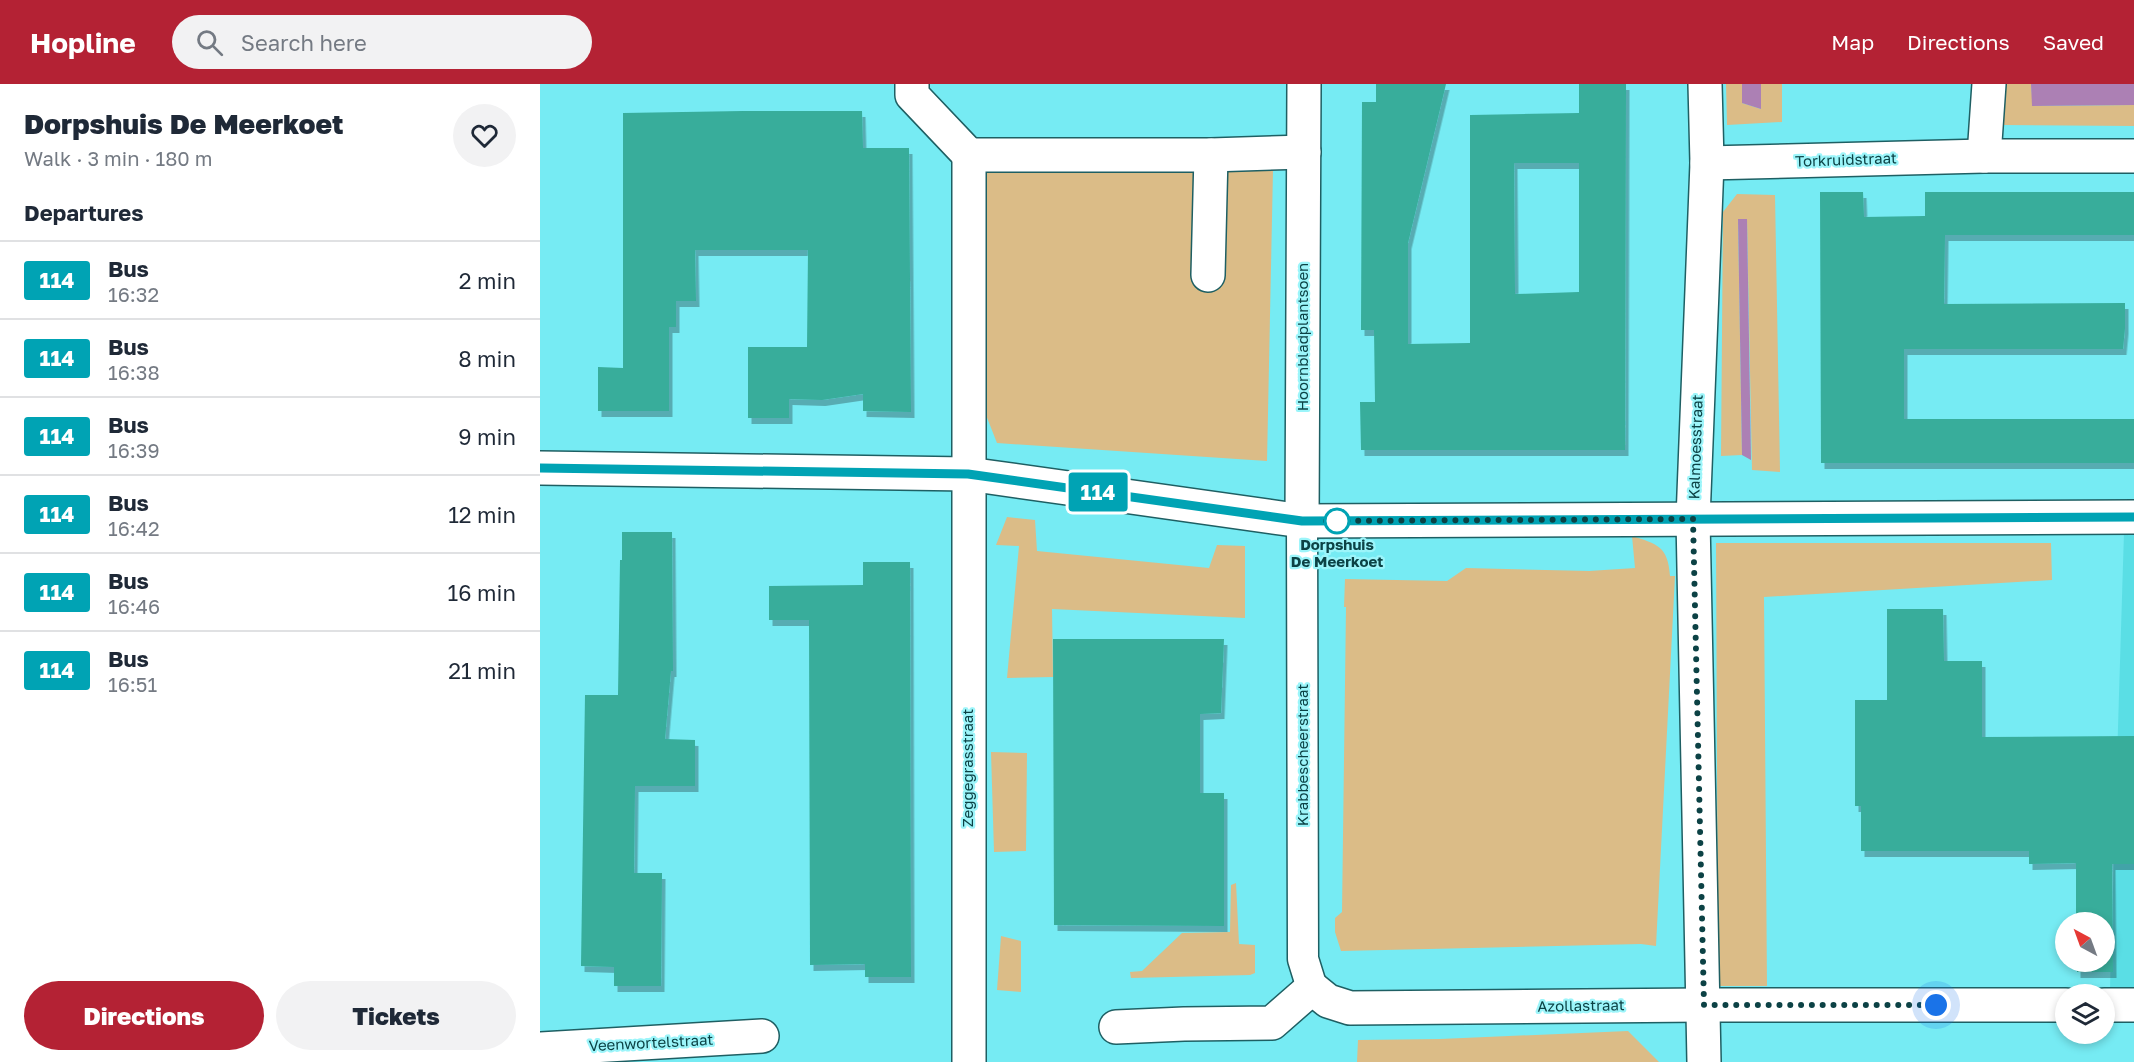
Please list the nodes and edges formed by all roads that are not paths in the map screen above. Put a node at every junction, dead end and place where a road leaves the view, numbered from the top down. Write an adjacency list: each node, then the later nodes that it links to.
1 (912, 84): 6 (street)
2 (1304, 84): 5 (street, Hoornbladplantsoen)
3 (1705, 84): 10 (street, Kalmoesstraat)
4 (1989, 84): 8 (street)
5 (1304, 152): 7 (street); 16 (street, Hoornbladplantsoen)
6 (969, 155): 7 (street); 13 (street)
7 (1211, 155): 11 (street)
8 (1984, 156): 9 (street, Torkruidstraat); 10 (street, Torkruidstraat)
9 (2134, 156)
10 (1707, 163): 15 (street, Kalmoesstraat)
11 (1208, 275)
12 (540, 468): 13 (street)
13 (968, 474): 16 (street); 25 (street, Zeggegrasstraat)
14 (2134, 517): 15 (street)
15 (1693, 519): 16 (street); 18 (street, Kalmoesstraat)
16 (1302, 521): 17 (street, Krabbescheerstraat)
17 (1312, 988): 18 (street, Azollastraat); 22 (street)
18 (1704, 1005): 19 (street, Azollastraat); 26 (street, Kalmoesstraat)
19 (2055, 1005)
20 (2115, 1005): 21 (street)
21 (2134, 1005)
22 (1116, 1027)
23 (762, 1036): 24 (street, Veenwortelstraat)
24 (540, 1049)
25 (969, 1062)
26 (1704, 1062)

